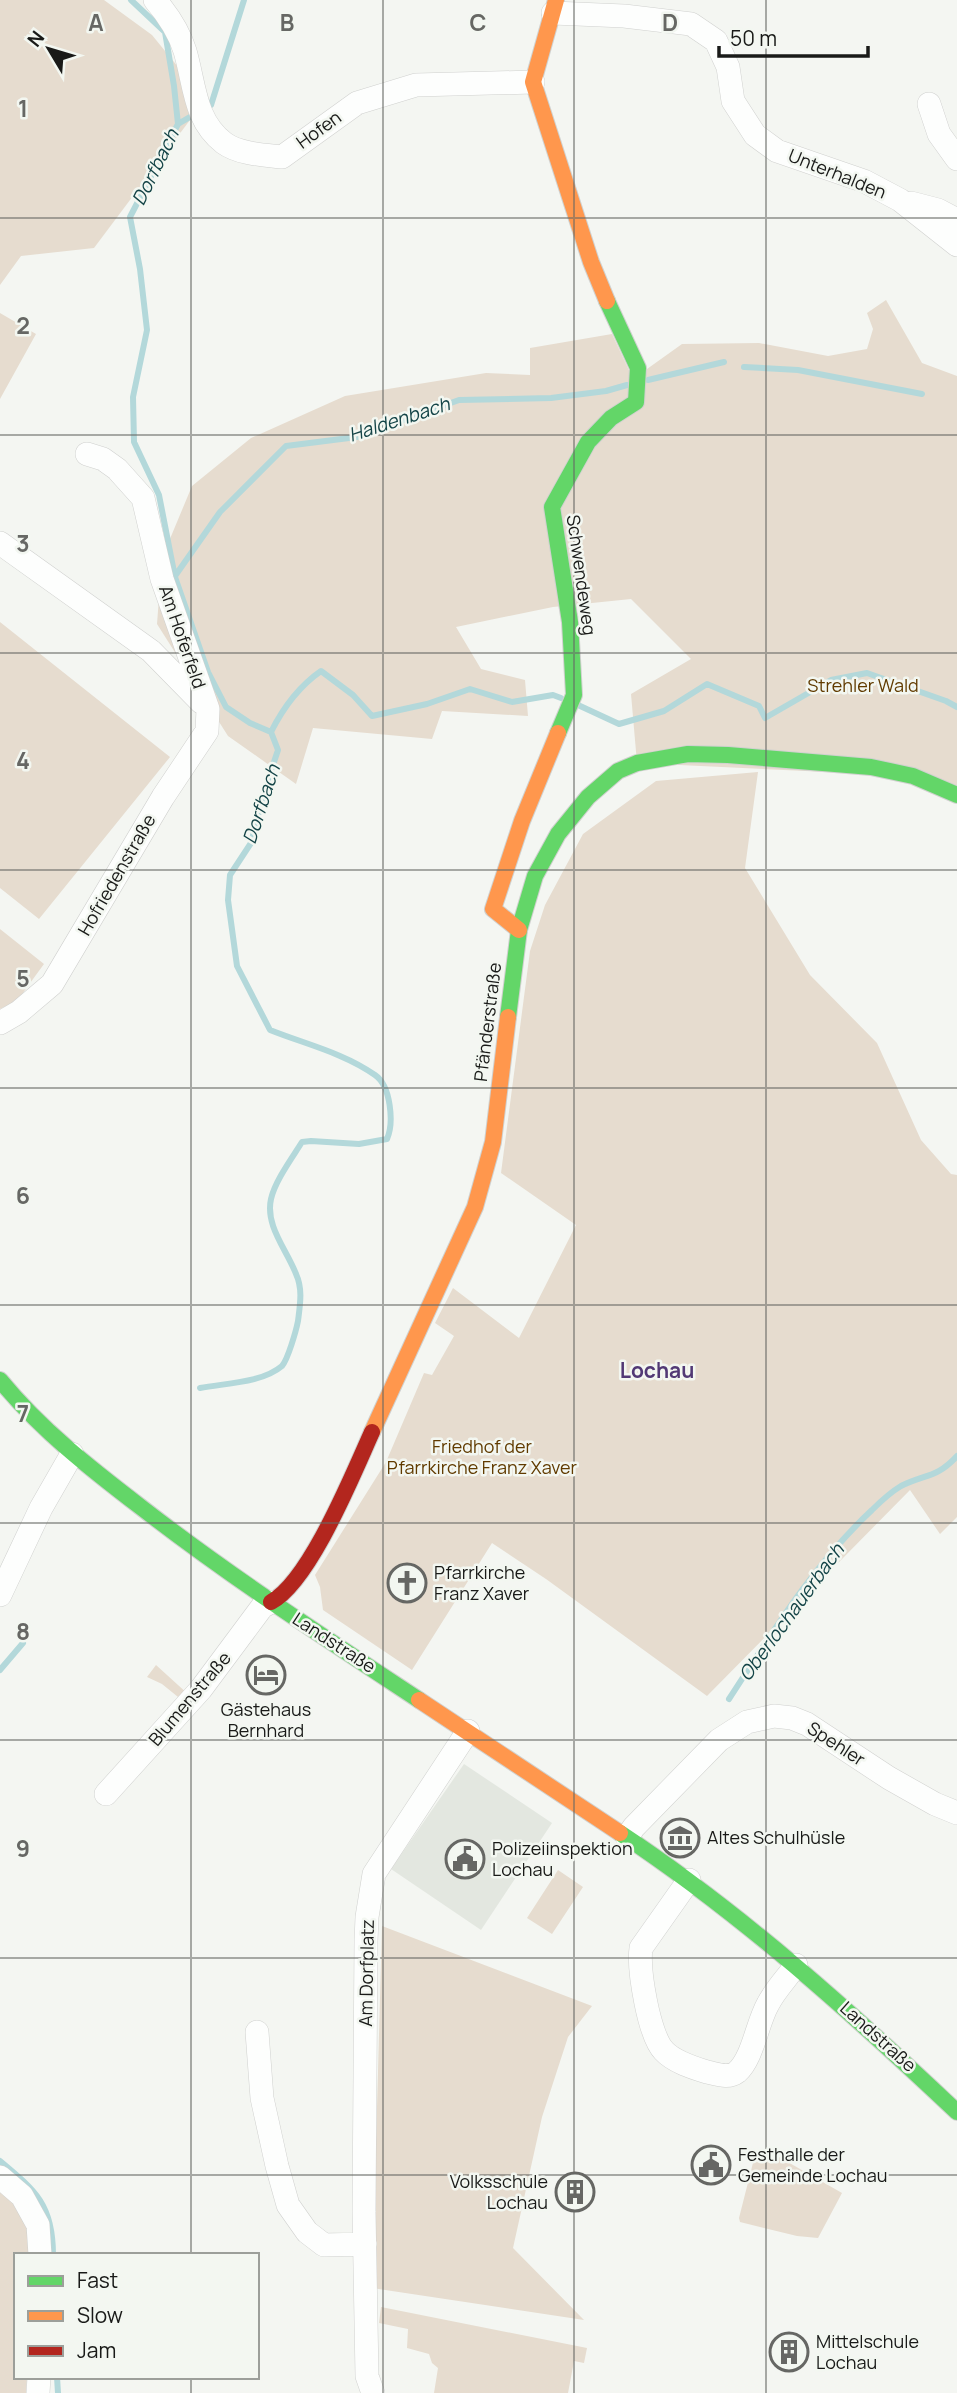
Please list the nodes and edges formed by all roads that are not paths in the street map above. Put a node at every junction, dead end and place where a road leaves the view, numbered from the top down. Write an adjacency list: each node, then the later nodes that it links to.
1 (155, 0): 3 (street, Hofen)
2 (555, 7): 3 (street); 6 (street, Unterhalden)
3 (533, 82): 13 (street, Schwendeweg)
4 (929, 104): 5 (street)
5 (957, 159)
6 (900, 200): 7 (street, Unterhalden); 8 (street, Unterhalden)
7 (957, 220)
8 (957, 245)
9 (87, 454): 11 (street, Am Hoferfeld)
10 (0, 543): 11 (street, Am Hoferfeld)
11 (208, 709): 14 (street, Hofriedenstraße)
12 (957, 795): 13 (street, Pfänderstraße)
13 (519, 930): 18 (street, Pfänderstraße)
14 (0, 1023)
15 (0, 1380): 16 (street, Landstraße)
16 (72, 1454): 17 (street); 18 (street, Landstraße)
17 (0, 1595)
18 (271, 1602): 19 (street, Landstraße); 20 (street, Blumenstraße)
19 (468, 1731): 22 (street, Landstraße); 28 (street, Am Dorfplatz)
20 (106, 1794)
21 (957, 1813): 22 (street, Spehler)
22 (627, 1837): 23 (street, Landstraße)
23 (689, 1880): 24 (street, Landstraße); 24 (street)
24 (796, 1965): 26 (street, Landstraße)
25 (257, 2032): 28 (street)
26 (957, 2112)
27 (0, 2177): 29 (street)
28 (365, 2244): 30 (street, Am Dorfplatz)
29 (40, 2253)
30 (373, 2393)

